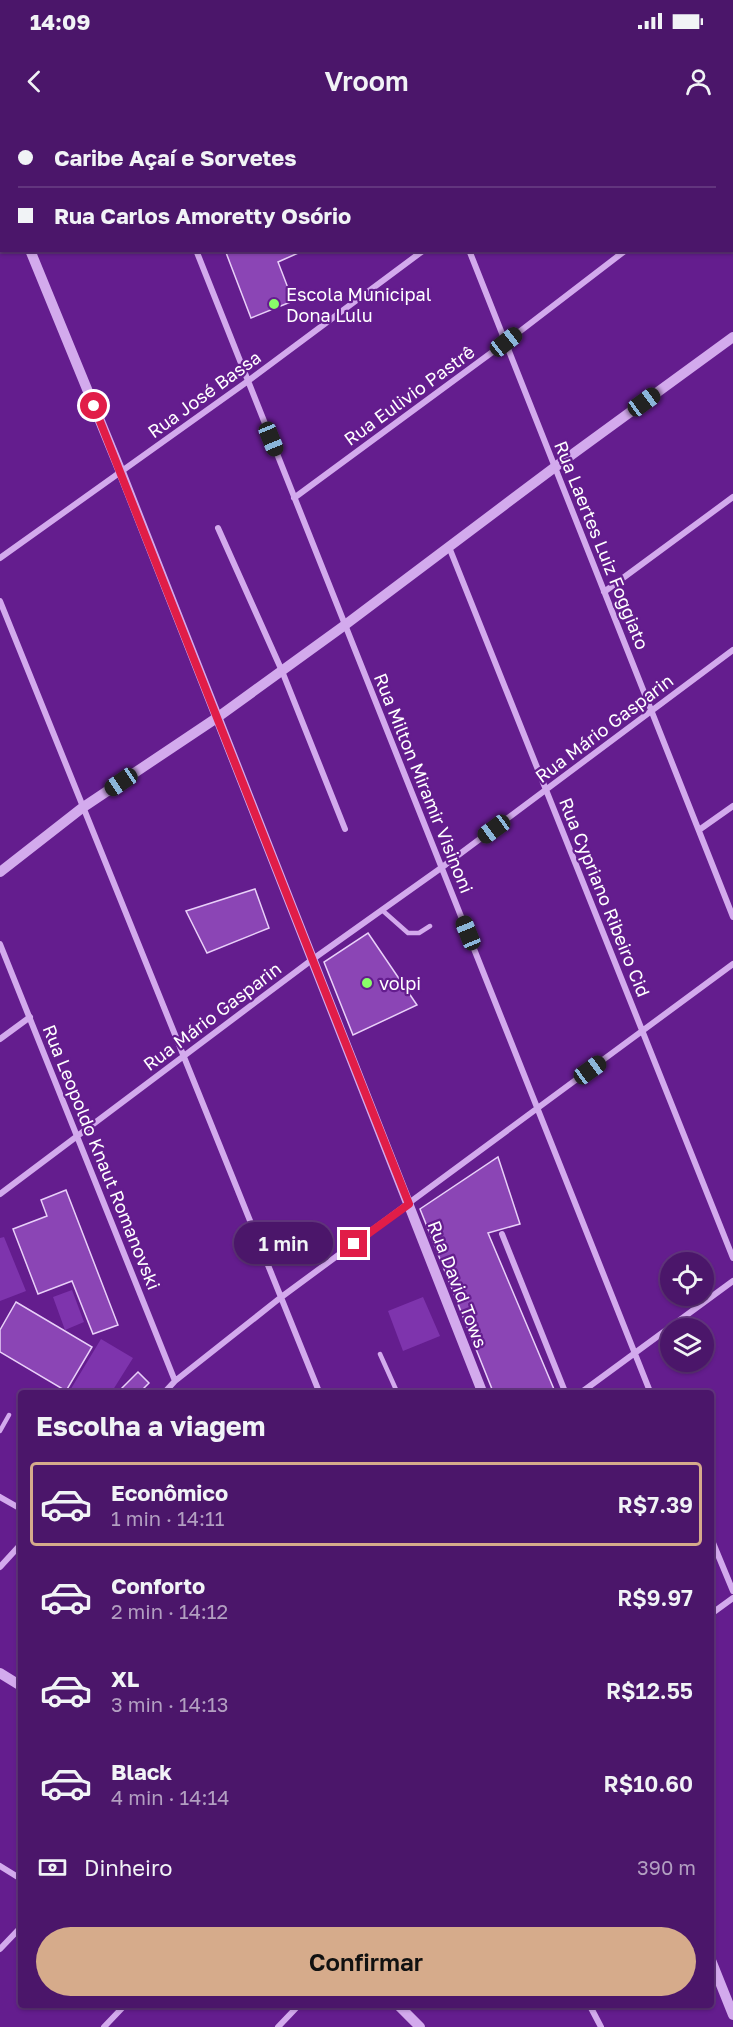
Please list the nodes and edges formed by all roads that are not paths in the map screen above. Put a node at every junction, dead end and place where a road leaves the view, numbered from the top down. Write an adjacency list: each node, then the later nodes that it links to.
1 (31, 252): 10 (street, Rua David Tows)
2 (197, 252): 8 (street, Rua Milton Miramir Visinoni)
3 (421, 252): 8 (street, Rua José Bassa)
4 (470, 252): 7 (street, Rua Laertes Luiz Foggiato)
5 (623, 252): 7 (street, Rua Eulivio Pastrê)
6 (733, 337): 9 (street)
7 (506, 342): 9 (street, Rua Laertes Luiz Foggiato); 12 (street, Rua Eulivio Pastrê)
8 (248, 381): 10 (street, Rua José Bassa); 12 (street, Rua Milton Miramir Visinoni)
9 (555, 466): 14 (street); 16 (street, Rua Laertes Luiz Foggiato)
10 (121, 472): 15 (street, Rua José Bassa); 22 (street, Rua David Tows)
11 (733, 497): 16 (street)
12 (294, 498): 18 (street, Rua Milton Miramir Visinoni)
13 (218, 528): 20 (street)
14 (449, 547): 18 (street); 23 (street, Rua Cypriano Ribeiro Cid)
15 (0, 558)
16 (604, 592): 21 (street, Rua Laertes Luiz Foggiato)
17 (0, 601): 25 (street)
18 (345, 625): 20 (street); 28 (street, Rua Milton Miramir Visinoni)
19 (733, 651): 21 (street, Rua Mário Gasparin)
20 (282, 671): 22 (street); 26 (street)
21 (651, 710): 23 (street, Rua Mário Gasparin); 27 (street, Rua Laertes Luiz Foggiato)
22 (218, 717): 25 (street); 34 (street, Rua David Tows)
23 (546, 790): 28 (street, Rua Mário Gasparin); 37 (street, Rua Cypriano Ribeiro Cid)
24 (733, 806): 27 (street)
25 (82, 808): 29 (street); 39 (street)
26 (345, 829)
27 (699, 830): 31 (street, Rua Laertes Luiz Foggiato)
28 (441, 868): 30 (street, Rua Mário Gasparin); 40 (street, Rua Milton Miramir Visinoni)
29 (0, 872)
30 (382, 910): 32 (lane); 34 (street, Rua Mário Gasparin)
31 (733, 917)
32 (430, 926)
33 (0, 944): 36 (street, Rua Leopoldo Knaut Romanovski)
34 (313, 959): 39 (street, Rua Mário Gasparin); 43 (street, Rua David Tows)
35 (733, 964): 37 (street)
36 (30, 1017): 38 (street); 41 (street, Rua Leopoldo Knaut Romanovski)
37 (643, 1031): 40 (street); 45 (street, Rua Cypriano Ribeiro Cid)
38 (0, 1039)
39 (183, 1056): 41 (street, Rua Mário Gasparin); 47 (street)
40 (537, 1108): 43 (street); 48 (street, Rua Milton Miramir Visinoni)
41 (78, 1135): 42 (street, Rua Mário Gasparin); 50 (street, Rua Leopoldo Knaut Romanovski)
42 (0, 1194)
43 (409, 1204): 47 (street); 54 (street, Rua David Tows)
44 (502, 1234): 55 (street)
45 (733, 1258)
46 (733, 1281): 48 (street)
47 (280, 1298): 50 (street); 52 (street)
48 (635, 1353): 56 (street); 57 (street, Rua Milton Miramir Visinoni)
49 (380, 1354): 53 (lane)
50 (175, 1381): 51 (street)
51 (167, 1390)
52 (318, 1390)
53 (396, 1390)
54 (481, 1390)
55 (564, 1390)
56 (584, 1390)
57 (649, 1390)
58 (9, 1415): 59 (lane)
59 (0, 1431)
60 (0, 1497): 61 (street)
61 (18, 1507)
62 (714, 1545): 65 (street)
63 (18, 1547): 64 (street)
64 (0, 1567)
65 (733, 1591)
66 (733, 1598): 67 (street)
67 (714, 1612)
68 (0, 1673): 69 (street)
69 (18, 1684)
70 (0, 1866): 71 (street)
71 (18, 1877)
72 (18, 1930): 73 (street)
73 (0, 1949)
74 (714, 1968): 79 (street)
75 (122, 2008): 80 (street)
76 (296, 2008): 81 (street)
77 (401, 2008): 82 (street)
78 (591, 2008): 83 (street)
79 (733, 2015)
80 (104, 2027)
81 (278, 2027)
82 (420, 2027)
83 (601, 2027)

